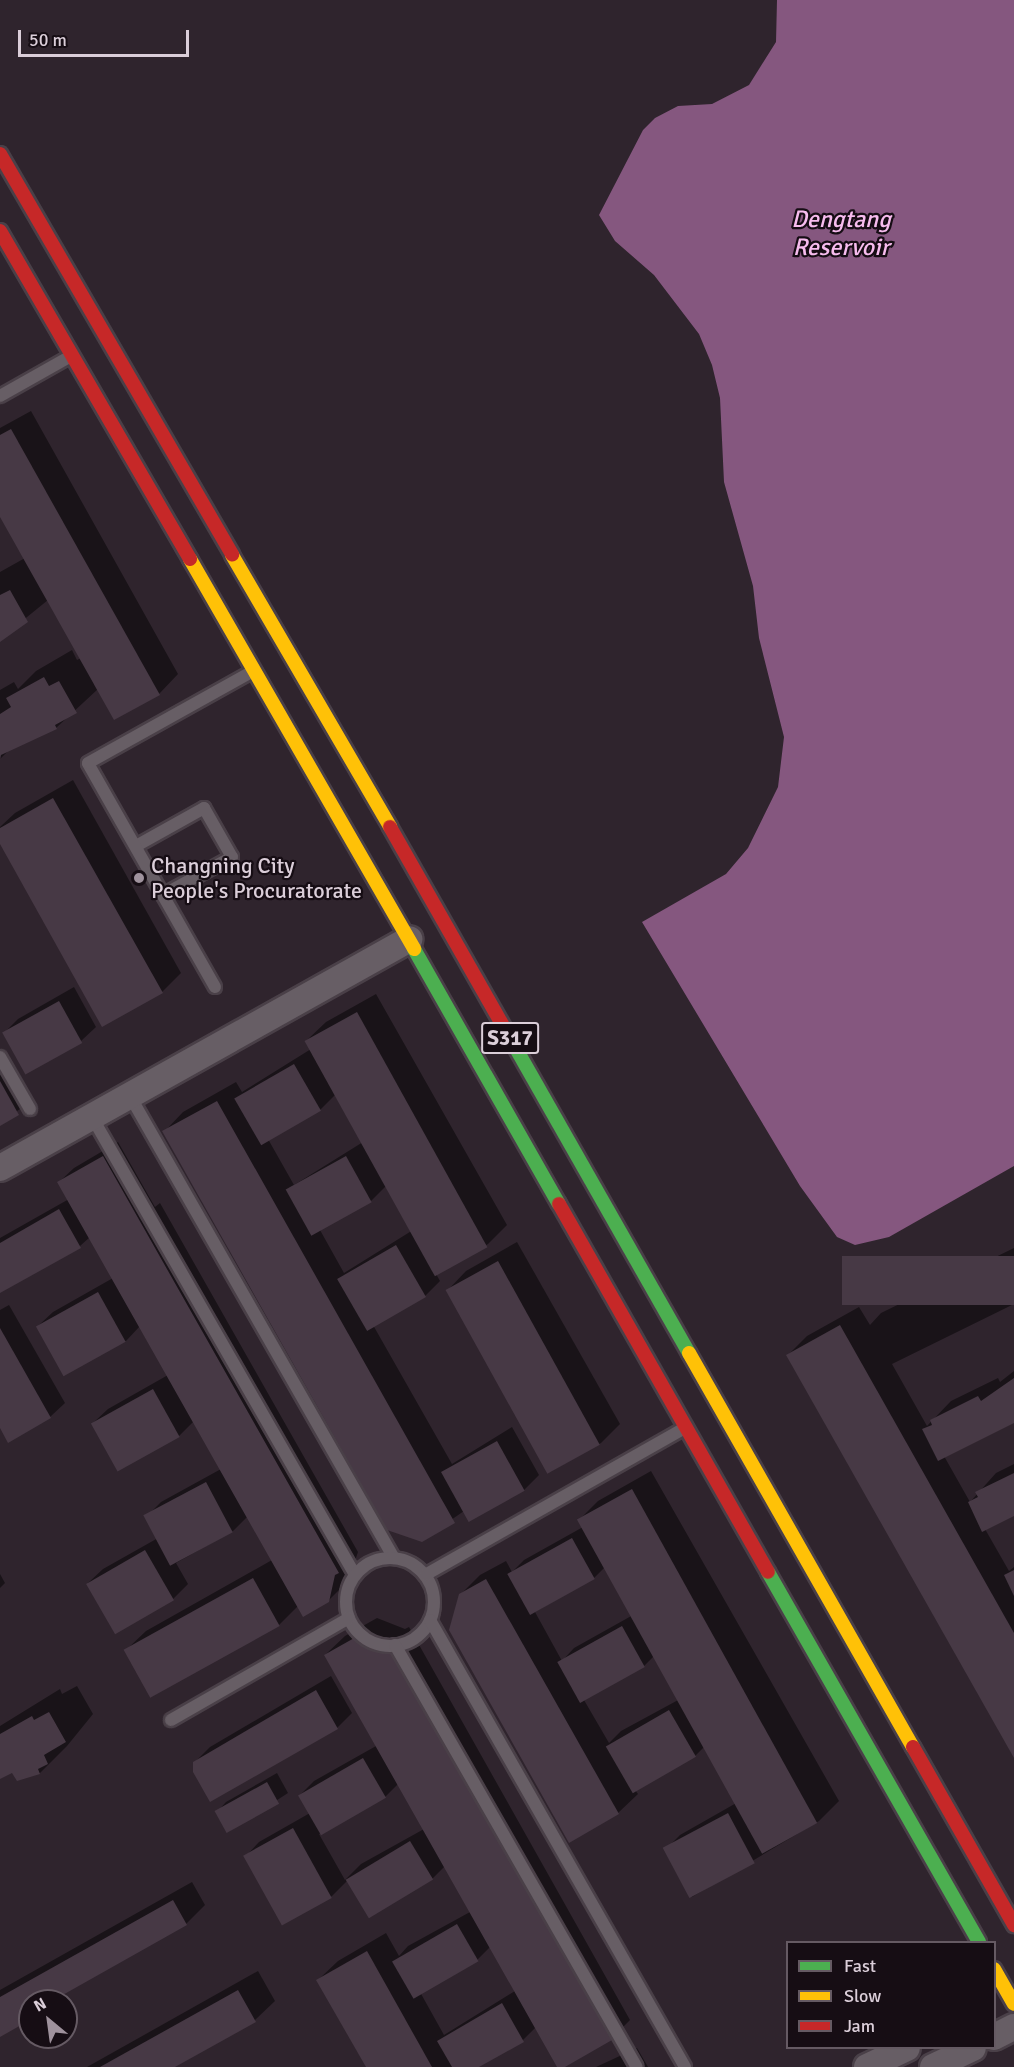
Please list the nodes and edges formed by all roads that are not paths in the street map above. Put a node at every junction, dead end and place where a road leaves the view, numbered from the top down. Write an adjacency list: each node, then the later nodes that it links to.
1 (0, 154): 23 (main road, S317)
2 (0, 231): 3 (main road, S317)
3 (72, 356): 4 (lane); 5 (main road, S317)
4 (0, 396)
5 (254, 670): 6 (lane); 8 (main road, S317)
6 (136, 846): 7 (lane); 7 (lane)
7 (163, 895): 9 (lane)
8 (409, 939): 11 (street); 15 (main road, S317)
9 (215, 987)
10 (0, 1057): 12 (lane)
11 (130, 1096): 13 (street); 16 (lane)
12 (30, 1109)
13 (93, 1117): 14 (street); 17 (lane)
14 (0, 1168)
15 (686, 1427): 18 (lane); 24 (main road, S317)
16 (394, 1558): 17 (lane); 18 (lane)
17 (355, 1575): 19 (lane)
18 (425, 1575): 20 (lane)
19 (349, 1618): 21 (lane); 22 (lane)
20 (430, 1620): 21 (lane); 32 (lane)
21 (395, 1646): 31 (lane)
22 (171, 1720)
23 (1014, 1925)
24 (978, 1941)
25 (996, 1974): 26 (main road)
26 (1006, 2002)
27 (1014, 2027): 28 (street)
28 (996, 2036)
29 (905, 2049): 33 (street)
30 (971, 2049): 34 (street)
31 (637, 2067)
32 (686, 2067)
33 (867, 2067)
34 (933, 2067)

